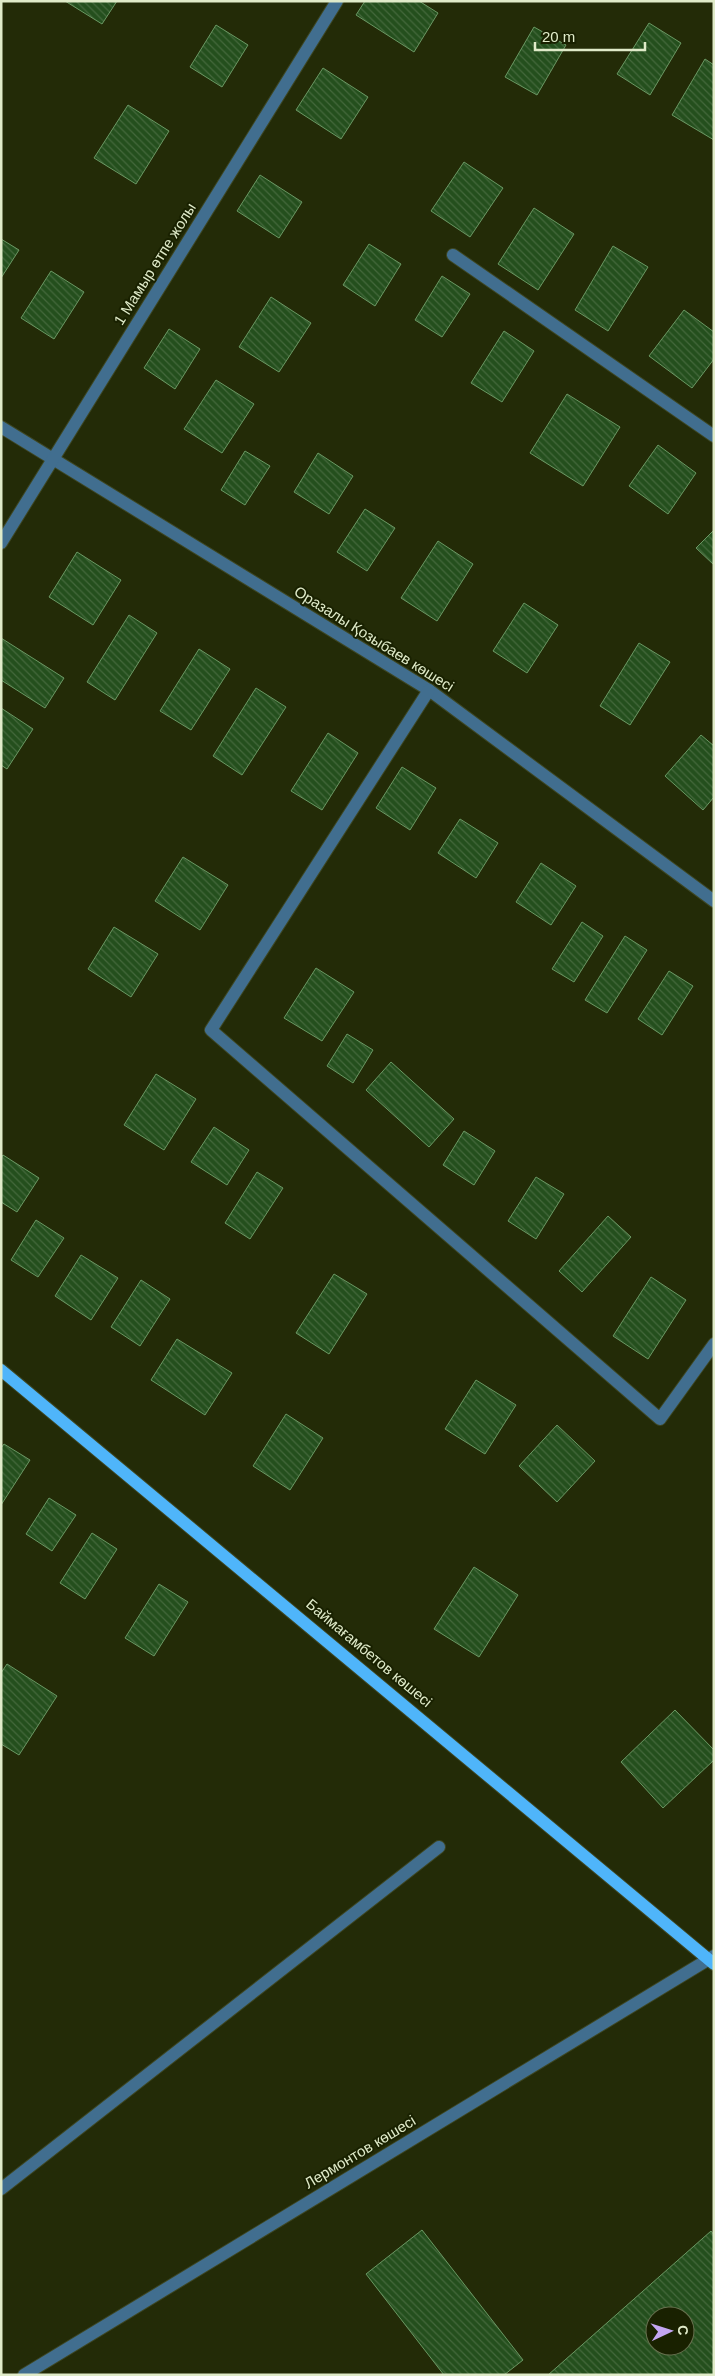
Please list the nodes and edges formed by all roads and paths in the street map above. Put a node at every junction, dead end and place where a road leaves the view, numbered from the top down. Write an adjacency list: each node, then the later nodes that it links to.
1 (337, 1): 5 (street, 1 Мамыр өтпе жолы)
2 (453, 255): 4 (street)
3 (1, 427): 5 (street, Оразалы Қозыбаев көшесі)
4 (714, 436)
5 (53, 459): 6 (street, 1 Мамыр өтпе жолы); 7 (street, Оразалы Қозыбаев көшесі)
6 (1, 543)
7 (429, 690): 8 (street, Оразалы Қозыбаев көшесі); 9 (street)
8 (714, 900)
9 (714, 1344)
10 (1, 1370): 12 (main road, Баймағамбетов көшесі)
11 (438, 1847): 13 (street)
12 (712, 1960): 14 (street, Лермонтов көшесі)
13 (1, 2189)
14 (24, 2375)

